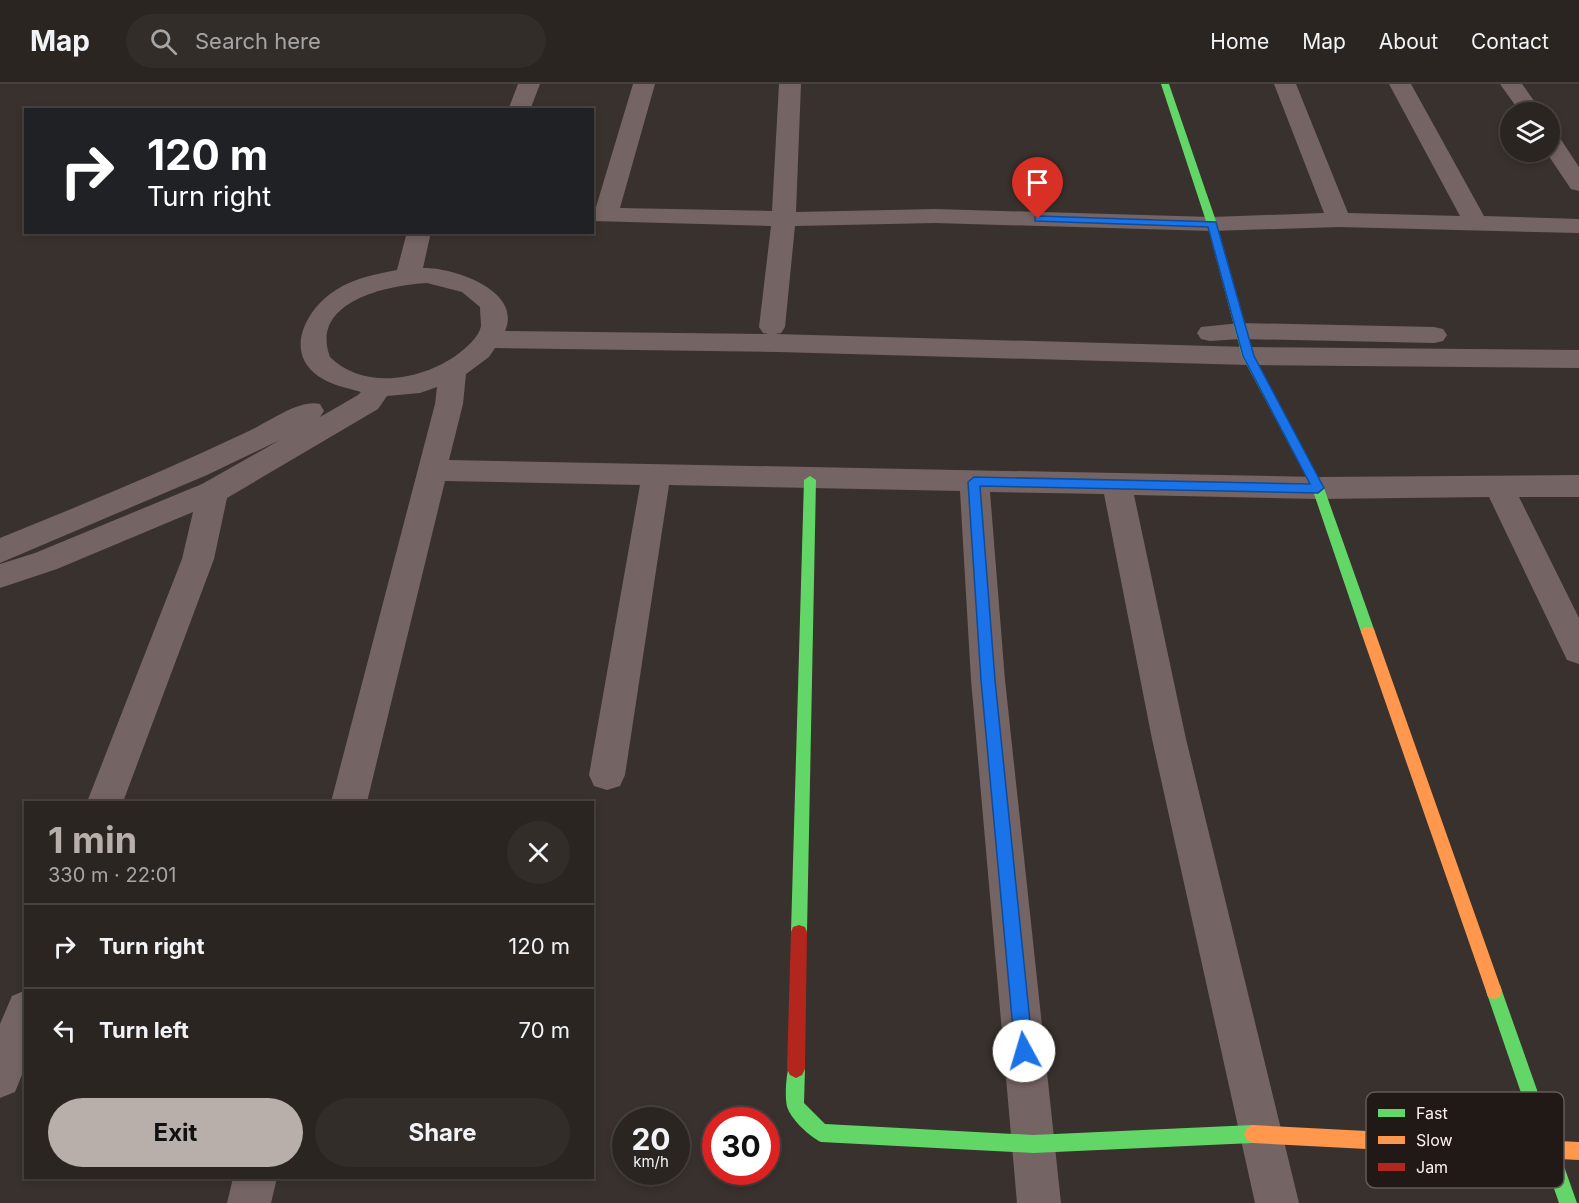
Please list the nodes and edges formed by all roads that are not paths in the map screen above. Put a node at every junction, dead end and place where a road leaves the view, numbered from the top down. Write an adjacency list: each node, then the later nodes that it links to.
1 (529, 84): 9 (street)
2 (644, 84): 12 (street)
3 (790, 84): 13 (street)
4 (1166, 84): 15 (street)
5 (1285, 84): 14 (street)
6 (1400, 84): 16 (street)
7 (1511, 84): 8 (street)
8 (1523, 102)
9 (520, 108)
10 (1560, 155): 11 (street)
11 (1579, 184)
12 (599, 215): 13 (street)
13 (784, 219): 15 (street); 20 (street)
14 (1339, 220): 15 (street); 16 (street)
15 (1212, 224): 23 (street)
16 (1477, 225): 17 (street)
17 (1579, 226)
18 (418, 234): 19 (street)
19 (408, 276): 21 (street); 26 (street)
20 (772, 327): 21 (street); 23 (street)
21 (492, 332): 23 (street); 25 (street)
22 (1579, 338): 23 (street)
23 (1244, 344): 24 (street); 34 (street)
24 (1579, 359)
25 (453, 372): 26 (street); 27 (street)
26 (368, 386): 35 (street); 36 (street)
27 (432, 470): 28 (street); 41 (street)
28 (656, 475): 29 (street); 39 (street)
29 (810, 480): 30 (street); 47 (street)
30 (974, 482): 31 (street); 47 (street)
31 (1117, 483): 34 (street); 45 (street)
32 (1499, 486): 33 (street); 34 (street); 38 (street)
33 (1579, 486)
34 (1318, 488): 44 (street)
35 (213, 492): 37 (street); 40 (street)
36 (0, 551)
37 (0, 576)
38 (1579, 651)
39 (607, 775)
40 (105, 801)
41 (349, 801)
42 (24, 1015): 43 (street)
43 (0, 1077)
44 (1529, 1092)
45 (1261, 1134): 46 (street); 47 (street); 52 (street)
46 (1366, 1140)
47 (1033, 1144): 51 (street)
48 (255, 1179): 50 (street)
49 (1563, 1188): 53 (street)
50 (249, 1203)
51 (1039, 1203)
52 (1277, 1203)
53 (1568, 1203)

